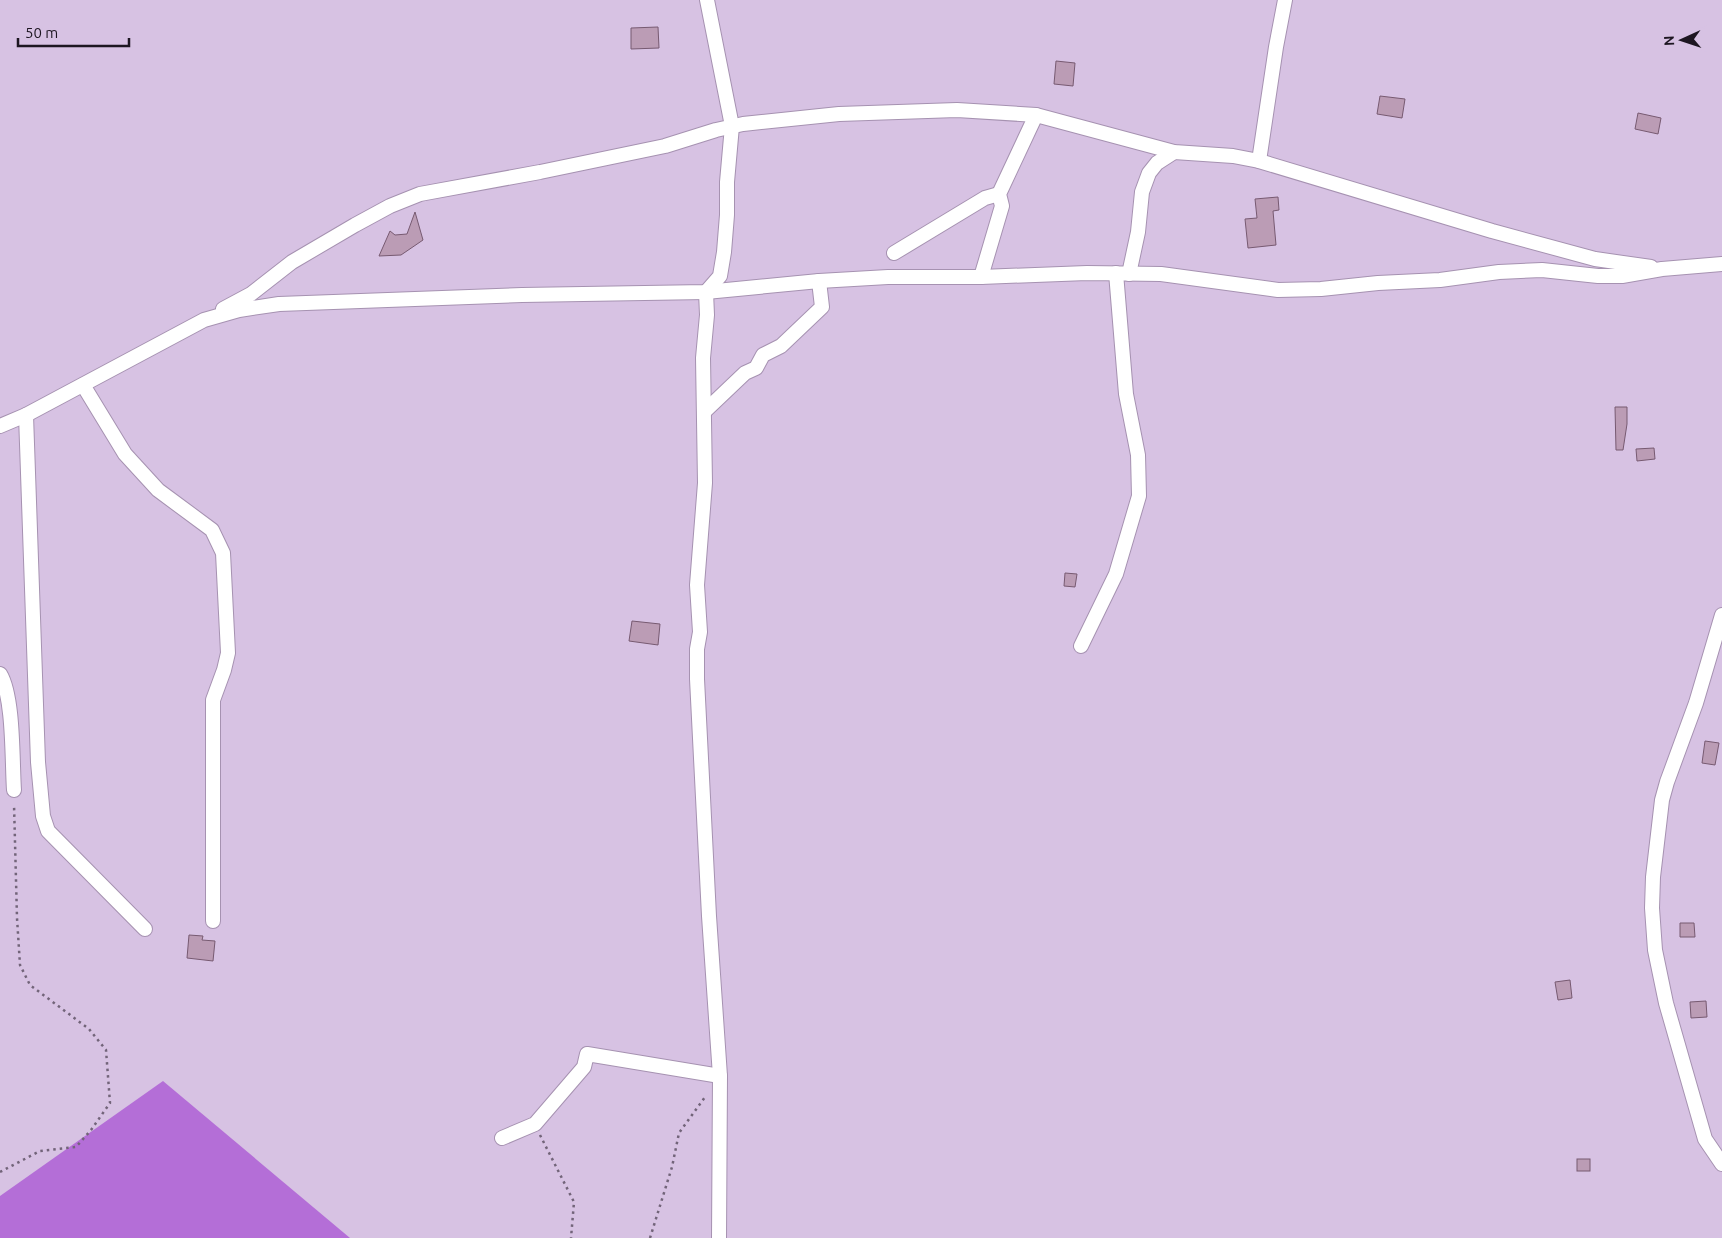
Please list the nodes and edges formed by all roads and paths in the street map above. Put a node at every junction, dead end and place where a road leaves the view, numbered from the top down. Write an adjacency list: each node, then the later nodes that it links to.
1 (705, 0): 4 (street)
2 (1285, 0): 6 (street)
3 (1036, 115): 4 (street); 5 (street); 7 (street)
4 (732, 126): 14 (street); 15 (street)
5 (1174, 152): 6 (street); 11 (street)
6 (1259, 161): 10 (street)
7 (998, 194): 8 (street); 12 (street)
8 (894, 253)
9 (1722, 264): 10 (street)
10 (1662, 269): 11 (street)
11 (1122, 274): 12 (street); 21 (street)
12 (981, 277): 13 (street)
13 (819, 281): 14 (street); 17 (street)
14 (706, 292): 15 (street); 17 (street)
15 (204, 320): 16 (street)
16 (83, 385): 18 (street); 24 (street)
17 (704, 412): 26 (street)
18 (26, 415): 19 (street); 25 (street)
19 (0, 426)
20 (1722, 615): 29 (street)
21 (1081, 646)
22 (0, 674): 23 (street)
23 (14, 790): 30 (path)
24 (213, 921)
25 (145, 928)
26 (720, 1076): 27 (street); 32 (path); 33 (street)
27 (535, 1124): 28 (street); 31 (path)
28 (502, 1138)
29 (1722, 1164)
30 (0, 1172)
31 (571, 1238)
32 (650, 1238)
33 (719, 1238)

